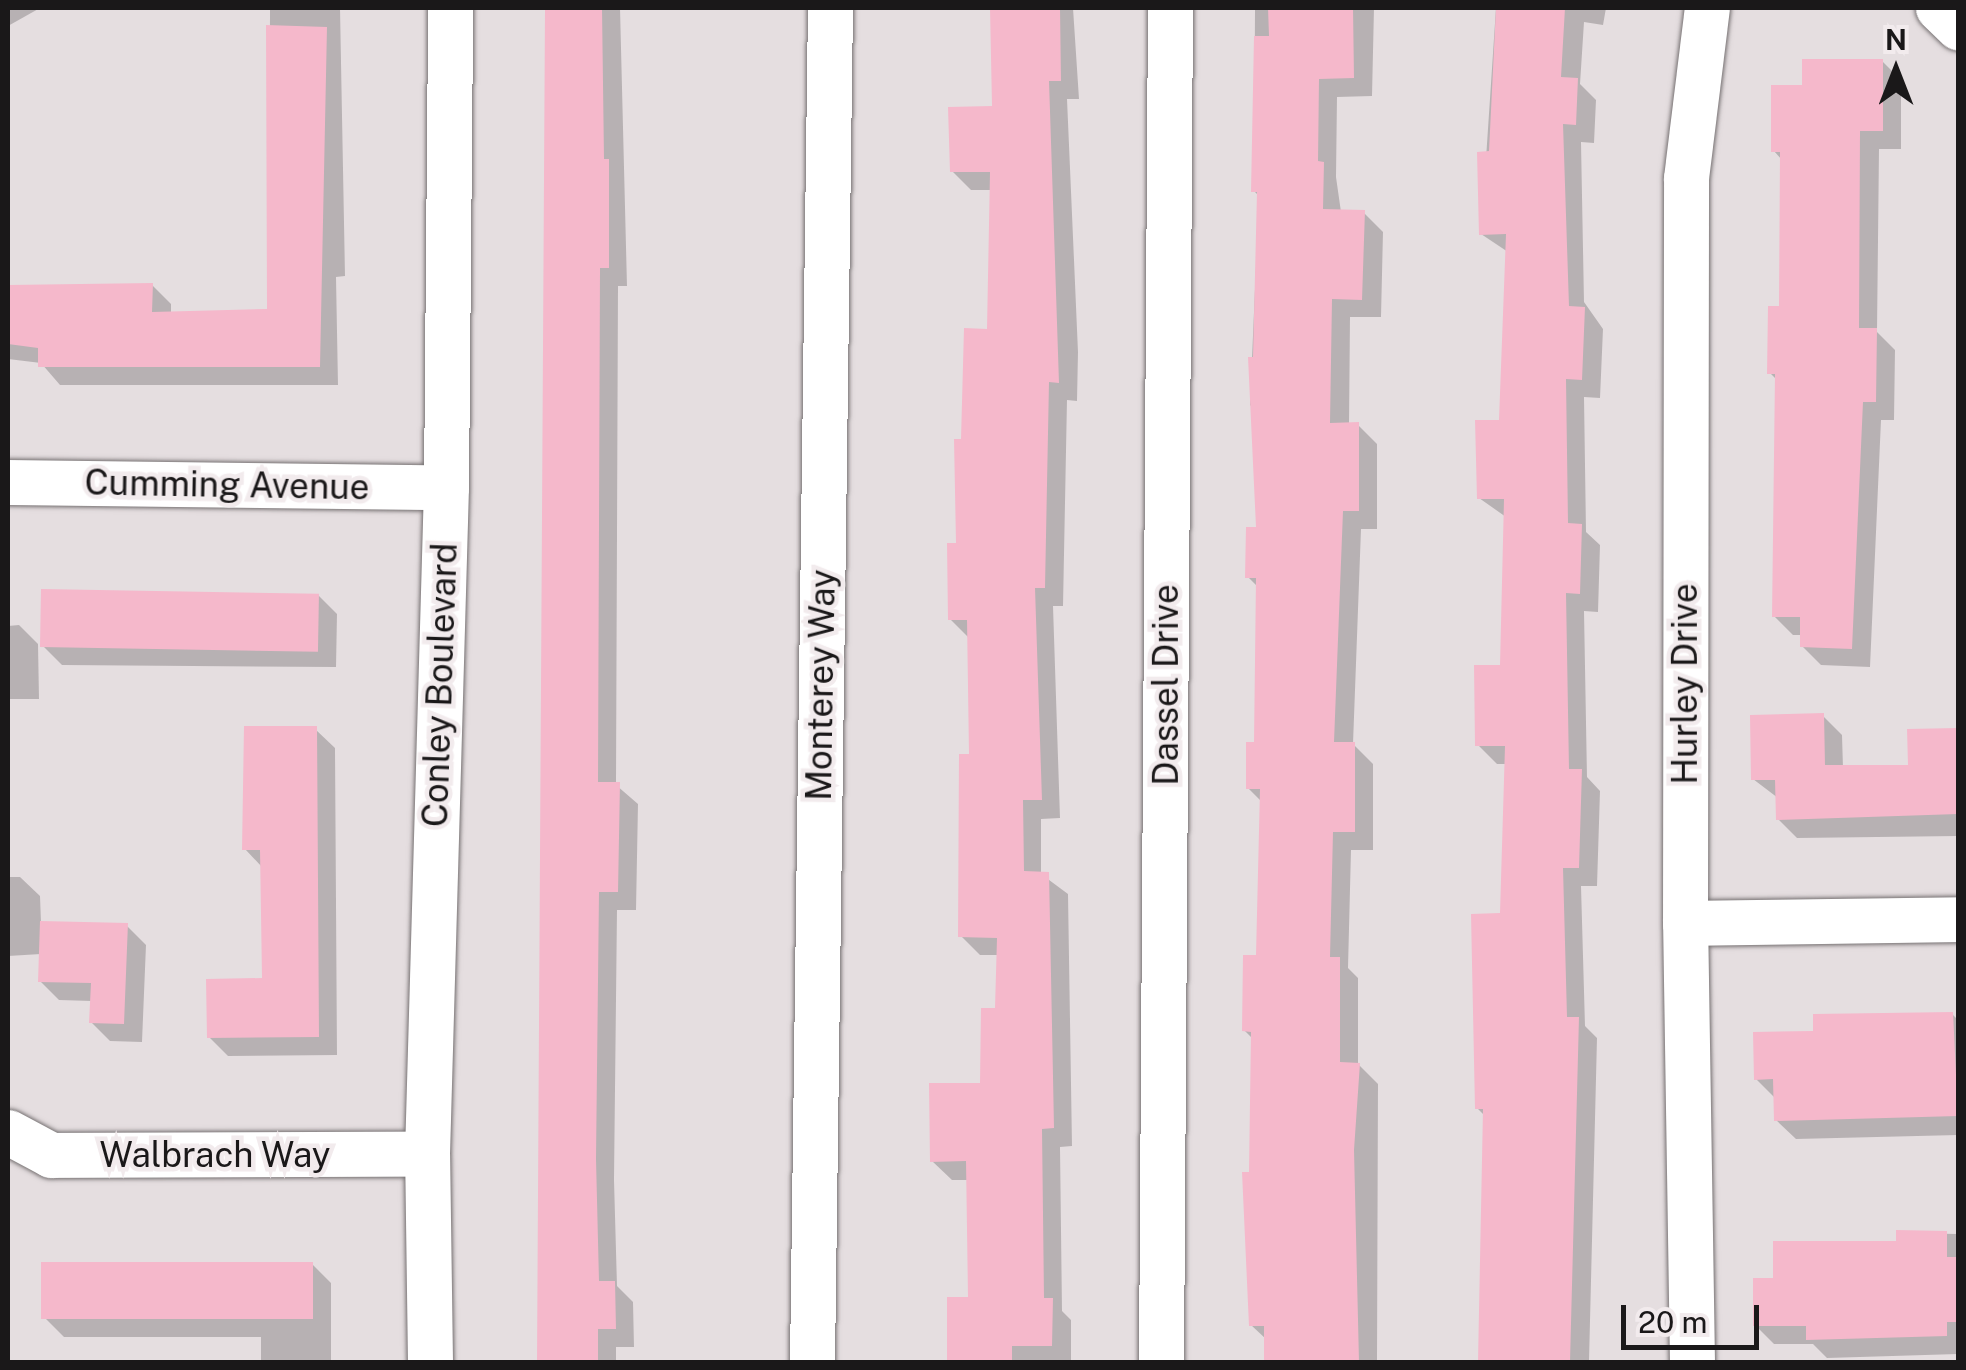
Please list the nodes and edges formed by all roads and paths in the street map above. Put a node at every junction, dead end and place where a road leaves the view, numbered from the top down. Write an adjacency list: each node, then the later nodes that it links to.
1 (450, 8): 8 (street, Conley Boulevard)
2 (830, 8): 14 (street, Monterey Way)
3 (1170, 8): 15 (street, Dassel Drive)
4 (1707, 8): 10 (street, Hurley Drive)
5 (1938, 8): 6 (street)
6 (1958, 27)
7 (8, 482): 8 (street, Cumming Avenue)
8 (446, 487): 12 (street, Conley Boulevard)
9 (1958, 919): 10 (street)
10 (1685, 923): 16 (street, Hurley Drive)
11 (8, 1132): 12 (street, Walbrach Way)
12 (427, 1154): 13 (street, Conley Boulevard)
13 (430, 1362)
14 (812, 1362)
15 (1161, 1362)
16 (1692, 1362)

